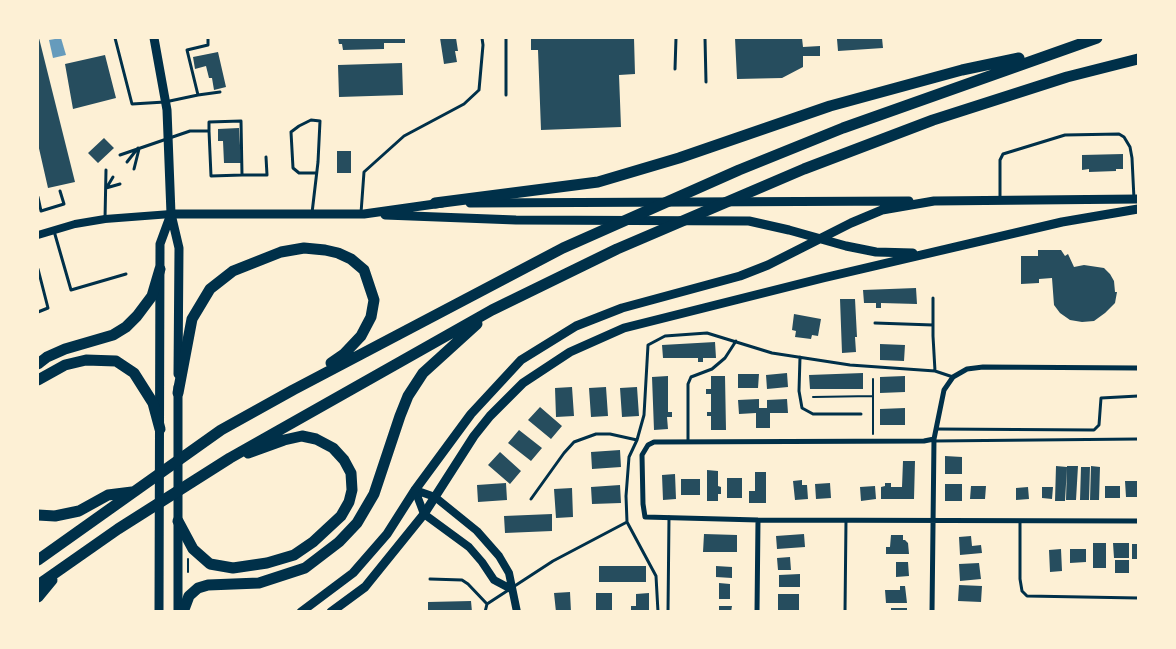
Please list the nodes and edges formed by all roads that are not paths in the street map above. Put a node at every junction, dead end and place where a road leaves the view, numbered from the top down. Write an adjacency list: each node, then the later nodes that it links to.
1 (115, 38): 16 (lane)
2 (154, 38): 16 (main road)
3 (208, 38): 14 (lane)
4 (482, 38): 39 (lane)
5 (506, 38): 15 (lane)
6 (676, 38): 11 (lane)
7 (705, 38): 12 (lane)
8 (1097, 38): 9 (highway)
9 (1060, 49): 35 (highway); 60 (highway)
10 (1138, 59): 49 (highway)
11 (675, 69)
12 (706, 82)
13 (220, 92): 14 (lane)
14 (198, 95): 16 (lane)
15 (506, 95)
16 (166, 102): 18 (main road)
17 (209, 131): 18 (lane); 26 (lane); 26 (lane)
18 (168, 139): 19 (lane); 37 (main road)
19 (139, 148): 20 (lane); 22 (lane); 23 (lane)
20 (120, 155)
21 (266, 157): 26 (lane)
22 (127, 162)
23 (134, 169)
24 (106, 170): 29 (lane)
25 (316, 173): 25 (lane); 38 (lane)
26 (242, 175)
27 (113, 177): 29 (lane)
28 (120, 184): 29 (lane)
29 (106, 188): 40 (lane)
30 (60, 192): 31 (lane)
31 (38, 197)
32 (1136, 200): 34 (main road); 34 (lane)
33 (934, 201): 34 (main road); 35 (main road); 43 (main road)
34 (1000, 201)
35 (435, 203): 43 (main road)
36 (1138, 209): 44 (main road)
37 (171, 214): 38 (main road); 40 (street); 46 (main road); 61 (main road)
38 (312, 214): 39 (main road)
39 (361, 214)
40 (105, 219): 41 (street)
41 (54, 230): 42 (street); 47 (lane)
42 (38, 235)
43 (821, 239): 44 (main road); 71 (main road)
44 (926, 254): 73 (main road)
45 (38, 268): 50 (lane)
46 (160, 269): 55 (highway); 64 (main road)
47 (126, 274)
48 (934, 298): 52 (lane)
49 (492, 310): 70 (highway); 95 (highway)
50 (38, 312)
51 (876, 323): 52 (lane)
52 (933, 325): 57 (lane)
53 (736, 340): 54 (lane); 66 (lane); 69 (lane)
54 (800, 357): 57 (lane); 63 (lane)
55 (38, 364)
56 (1138, 368): 58 (street)
57 (935, 371): 58 (lane)
58 (953, 377): 65 (street)
59 (38, 380): 64 (highway)
60 (293, 390): 61 (highway); 72 (highway)
61 (178, 393): 78 (main road)
62 (1138, 396): 65 (lane)
63 (861, 414)
64 (160, 429): 93 (main road)
65 (936, 429): 67 (street)
66 (637, 440): 74 (lane); 83 (lane)
67 (934, 440): 68 (lane); 69 (street); 81 (street)
68 (1138, 440)
69 (688, 441): 77 (street)
70 (225, 461): 78 (highway); 86 (highway)
71 (415, 490): 73 (street); 75 (street); 96 (main road)
72 (134, 492): 76 (highway); 85 (highway)
73 (435, 496): 75 (main road); 89 (street)
74 (531, 499)
75 (424, 514): 89 (street); 97 (main road)
76 (38, 515)
77 (669, 517): 79 (street); 101 (lane)
78 (178, 520): 94 (main road)
79 (758, 520): 80 (street); 102 (street)
80 (846, 520): 81 (street); 103 (lane)
81 (932, 521): 84 (street); 104 (street)
82 (1138, 521): 84 (street)
83 (627, 522): 89 (lane); 100 (lane)
84 (1020, 522): 91 (lane)
85 (38, 560)
86 (62, 567): 88 (highway); 90 (highway)
87 (430, 579): 92 (lane)
88 (38, 585)
89 (511, 589): 92 (lane); 99 (street)
90 (38, 597)
91 (1138, 598)
92 (487, 604): 98 (lane)
93 (159, 612)
94 (178, 612)
95 (183, 612)
96 (301, 612)
97 (331, 612)
98 (485, 612)
99 (517, 612)
100 (658, 612)
101 (668, 612)
102 (757, 612)
103 (845, 612)
104 (932, 612)

